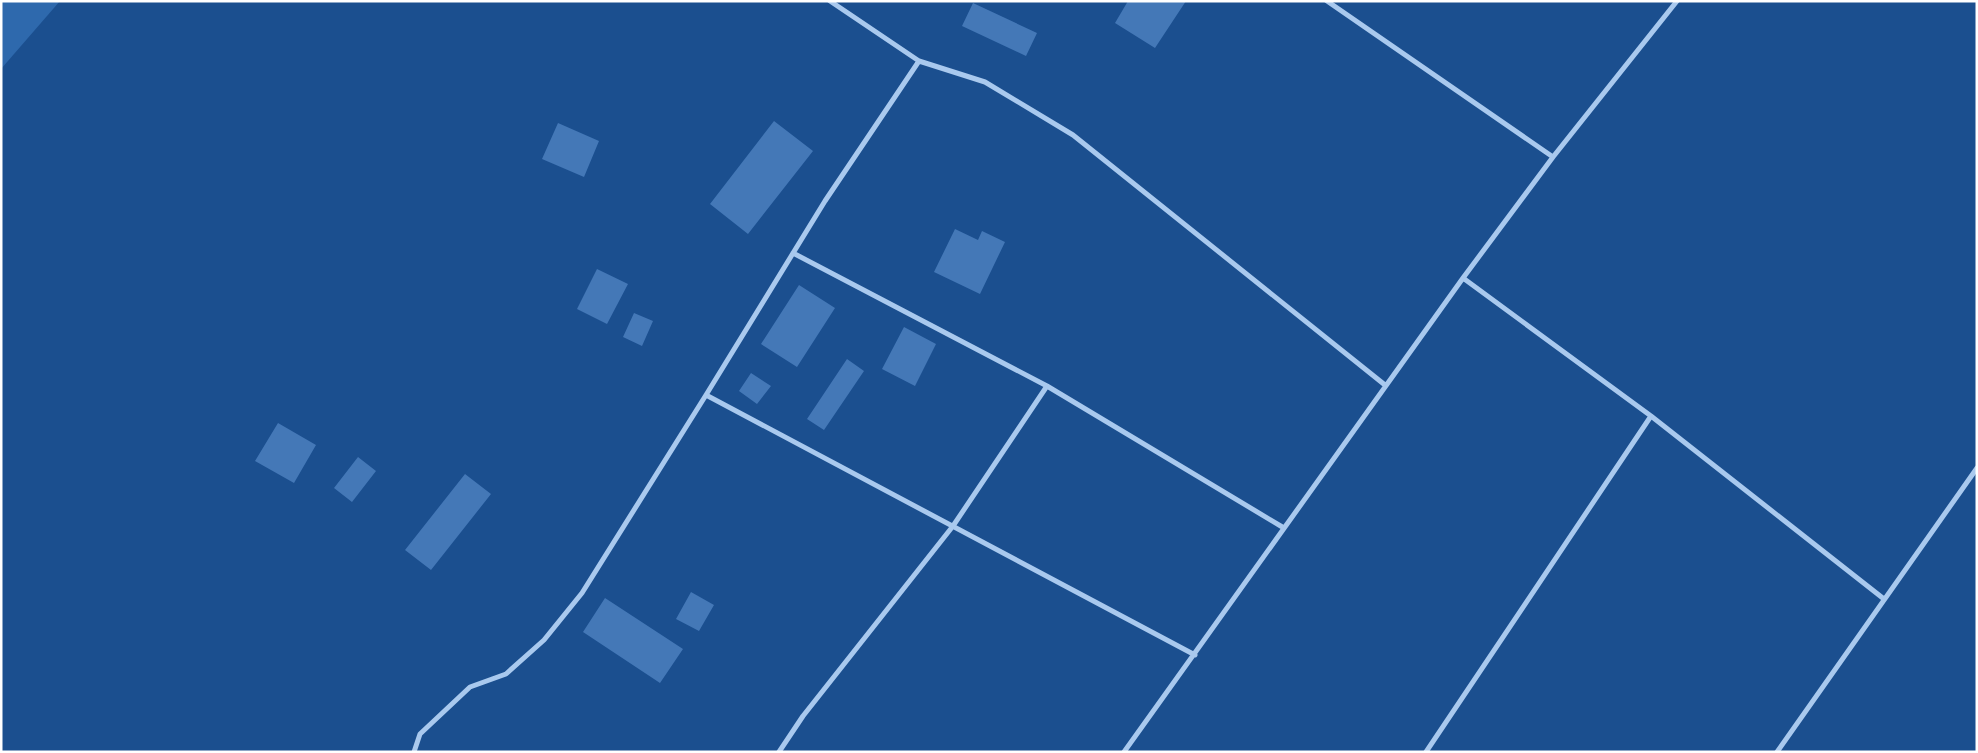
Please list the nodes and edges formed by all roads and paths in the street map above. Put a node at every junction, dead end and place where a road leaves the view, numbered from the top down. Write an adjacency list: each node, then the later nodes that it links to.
1 (830, 1): 4 (street)
2 (1327, 1): 5 (street)
3 (1677, 1): 5 (street)
4 (919, 61): 6 (street); 8 (street)
5 (1553, 157): 7 (street)
6 (793, 253): 9 (street); 10 (street)
7 (1463, 278): 8 (street); 11 (street)
8 (1385, 385): 14 (street)
9 (1047, 386): 13 (street); 14 (street)
10 (706, 396): 13 (street); 17 (street)
11 (1651, 416): 15 (street); 20 (street)
12 (1977, 468): 15 (street)
13 (953, 526): 16 (street); 18 (street)
14 (1284, 528): 16 (street)
15 (1884, 599): 21 (street)
16 (1195, 654): 19 (street)
17 (414, 752)
18 (779, 752)
19 (1124, 752)
20 (1426, 752)
21 (1778, 752)

